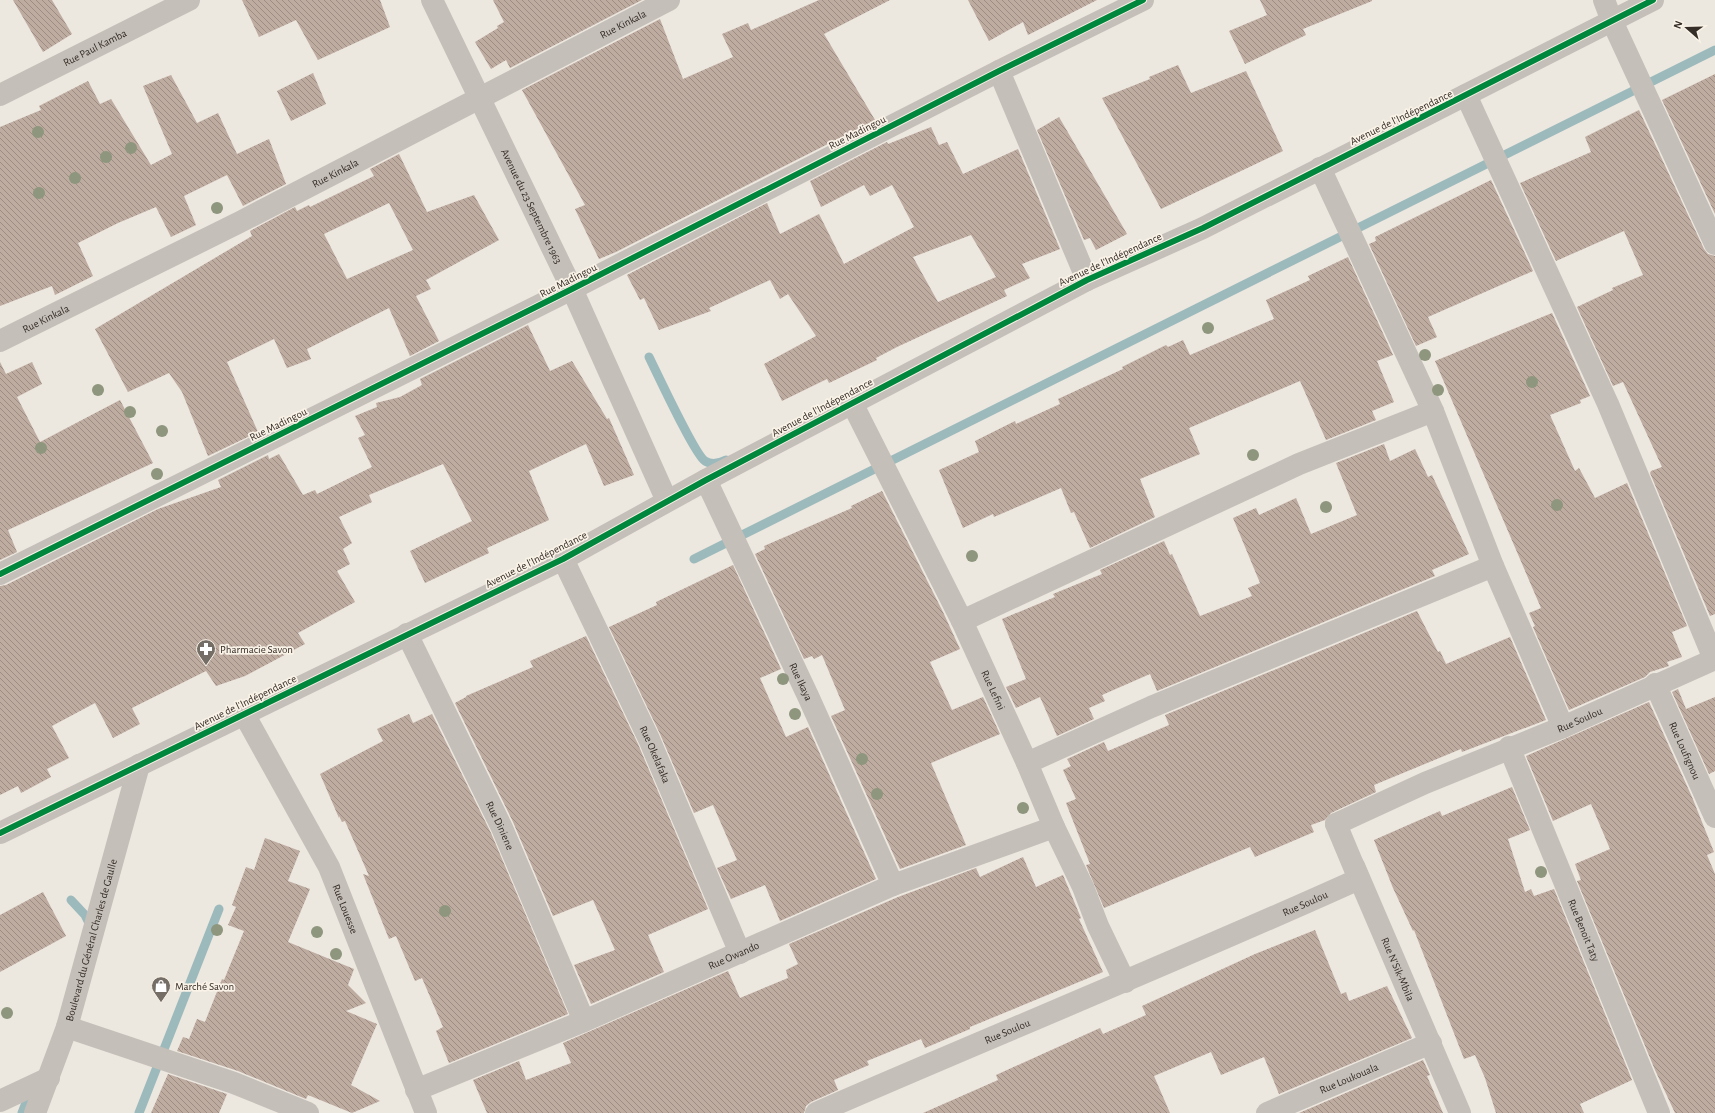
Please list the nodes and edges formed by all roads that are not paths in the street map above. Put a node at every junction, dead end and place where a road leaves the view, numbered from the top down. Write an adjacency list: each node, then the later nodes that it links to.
1 (189, 0): 9 (street, Rue Paul Kamba)
2 (432, 0): 11 (street, Avenue du 23 Septembre 1963)
3 (669, 0): 11 (street, Rue Kinkala)
4 (1143, 0): 8 (street, Rue Madingou)
5 (1604, 0): 7 (street)
6 (1653, 0): 7 (street, Avenue de l'Indépendance)
7 (1612, 21): 10 (street, Avenue de l'Indépendance); 13 (street)
8 (999, 71): 14 (street); 15 (street, Rue Madingou)
9 (0, 95)
10 (1466, 95): 12 (street, Avenue de l'Indépendance); 26 (street)
11 (479, 97): 15 (street, Avenue du 23 Septembre 1963); 16 (street, Rue Kinkala)
12 (1320, 168): 14 (street, Avenue de l'Indépendance); 18 (street)
13 (1715, 244)
14 (1087, 280): 17 (street, Avenue de l'Indépendance)
15 (572, 289): 20 (street, Avenue du 23 Septembre 1963); 23 (street, Rue Madingou)
16 (0, 341)
17 (852, 403): 19 (street, Avenue de l'Indépendance); 24 (street, Rue Lefini)
18 (1433, 411): 22 (street); 24 (street)
19 (706, 480): 20 (street, Avenue de l'Indépendance); 37 (street, Rue Ikaya)
20 (668, 501): 21 (street, Avenue de l'Indépendance)
21 (563, 559): 25 (street, Avenue de l'Indépendance); 38 (street, Rue Okelafaka)
22 (1493, 566): 29 (street); 31 (street)
23 (0, 574)
24 (962, 621): 31 (street, Rue Lefini)
25 (407, 634): 28 (street, Avenue de l'Indépendance); 40 (street, Rue Diniene)
26 (1714, 659): 27 (street, Rue Soulou)
27 (1655, 684): 29 (street, Rue Soulou); 33 (street, Rue Loufignou)
28 (244, 714): 32 (street, Avenue de l'Indépendance); 44 (street, Rue Louesse)
29 (1563, 727): 30 (street, Rue Soulou)
30 (1509, 748): 34 (street, Rue Soulou); 52 (street, Rue Benoit Taty)
31 (1027, 763): 35 (street, Rue Lefini)
32 (139, 764): 36 (street, Avenue de l'Indépendance); 41 (street, Boulevard du Général Charles de Gaulle)
33 (1715, 817)
34 (1336, 824): 39 (street, Rue Soulou); 42 (street, Rue N'Sik-Mbila)
35 (1054, 827): 37 (street, Rue Owando); 39 (street, Rue Lefini)
36 (0, 833)
37 (893, 885): 38 (street, Rue Owando)
38 (740, 953): 40 (street, Rue Owando)
39 (1125, 982): 49 (street, Rue Soulou)
40 (584, 1021): 44 (street, Rue Owando)
41 (67, 1027): 43 (street, Boulevard du Général Charles de Gaulle); 47 (street)
42 (1431, 1043): 50 (street, Rue Loukouala); 51 (street, Rue N'Sik-Mbila)
43 (49, 1078): 45 (street); 46 (street, Boulevard du Général Charles de Gaulle)
44 (416, 1090): 48 (street, Rue Louesse)
45 (0, 1101)
46 (35, 1113)
47 (308, 1113)
48 (426, 1113)
49 (816, 1113)
50 (1266, 1113)
51 (1460, 1113)
52 (1659, 1113)

